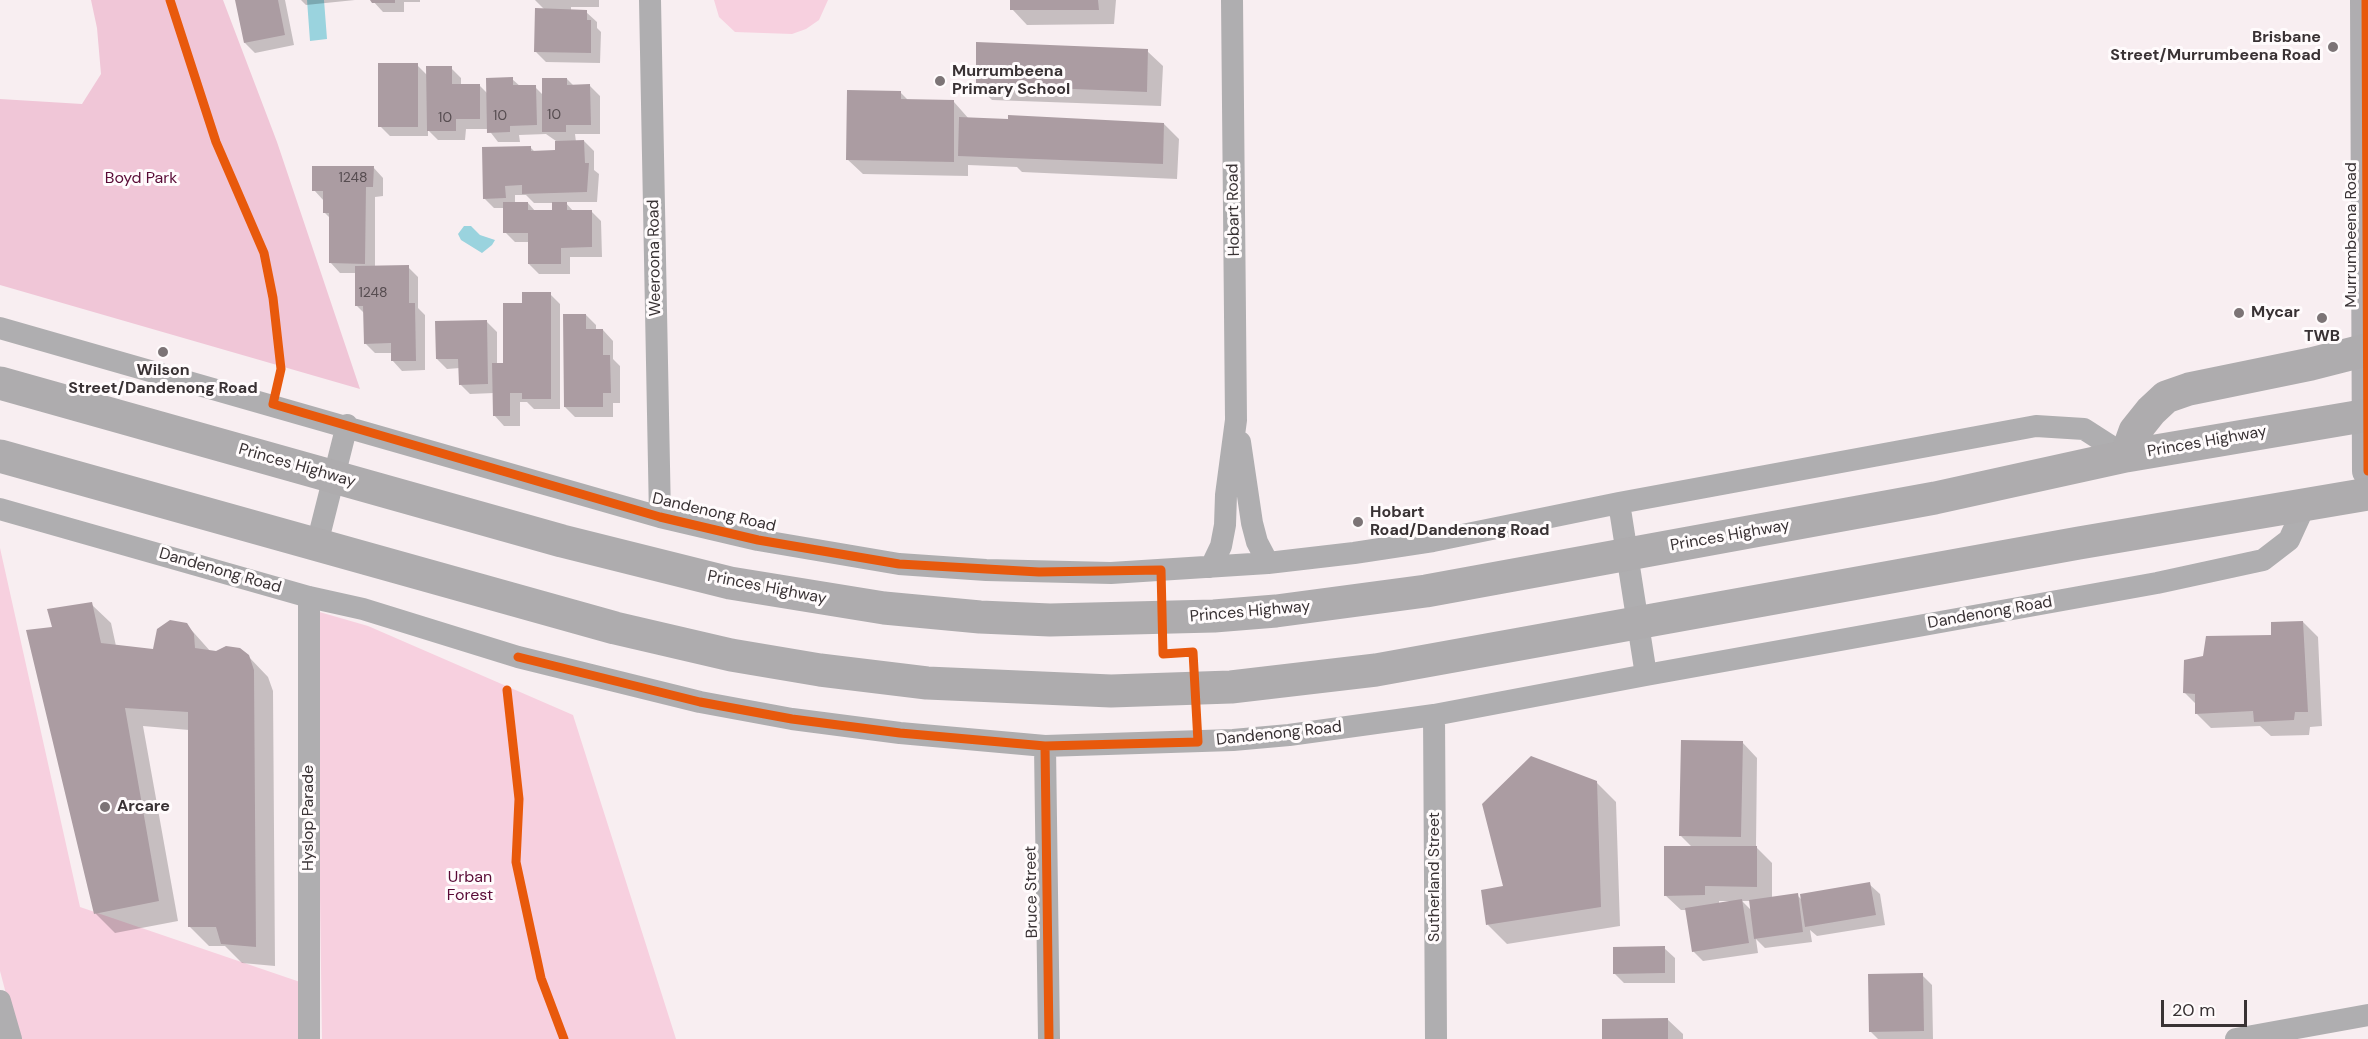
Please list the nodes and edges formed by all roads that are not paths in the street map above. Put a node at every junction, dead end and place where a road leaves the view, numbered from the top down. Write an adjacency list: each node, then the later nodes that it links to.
1 (650, 0): 18 (street, Weeroona Road)
2 (1232, 0): 8 (street, Hobart Road)
3 (2366, 0): 5 (main road, Murrumbeena Road)
4 (0, 328): 9 (street, Dandenong Road)
5 (2366, 350): 7 (main road, Murrumbeena Road); 11 (highway)
6 (0, 383): 13 (highway, Princes Highway)
7 (2367, 415): 11 (highway, Princes Highway); 12 (main road, Murrumbeena Road)
8 (1236, 420): 21 (street, Hobart Road); 22 (street, Hobart Road)
9 (347, 425): 13 (street); 18 (street, Dandenong Road)
10 (0, 456): 19 (highway)
11 (2126, 456): 15 (street, Dandenong Road); 20 (highway, Princes Highway)
12 (2368, 471)
13 (334, 476): 19 (street); 20 (highway, Princes Highway)
14 (2368, 494): 16 (highway)
15 (1619, 503): 20 (street); 21 (street, Dandenong Road)
16 (2305, 505): 24 (highway); 25 (street, Dandenong Road)
17 (0, 509): 23 (street, Dandenong Road)
18 (660, 517): 22 (street, Dandenong Road)
19 (317, 544): 24 (highway)
20 (1628, 555): 24 (street)
21 (1268, 563): 22 (street, Dandenong Road)
22 (1211, 567)
23 (309, 597): 27 (street, Dandenong Road); 31 (street, Hyslop Parade)
24 (1638, 624): 25 (street)
25 (1646, 675): 26 (street, Dandenong Road)
26 (1434, 715): 27 (street, Dandenong Road); 33 (street, Sutherland Street)
27 (1045, 746): 32 (street, Bruce Street)
28 (0, 1001): 30 (street)
29 (2368, 1015): 34 (street)
30 (11, 1039)
31 (309, 1039)
32 (1049, 1039)
33 (1436, 1039)
34 (2236, 1039)

